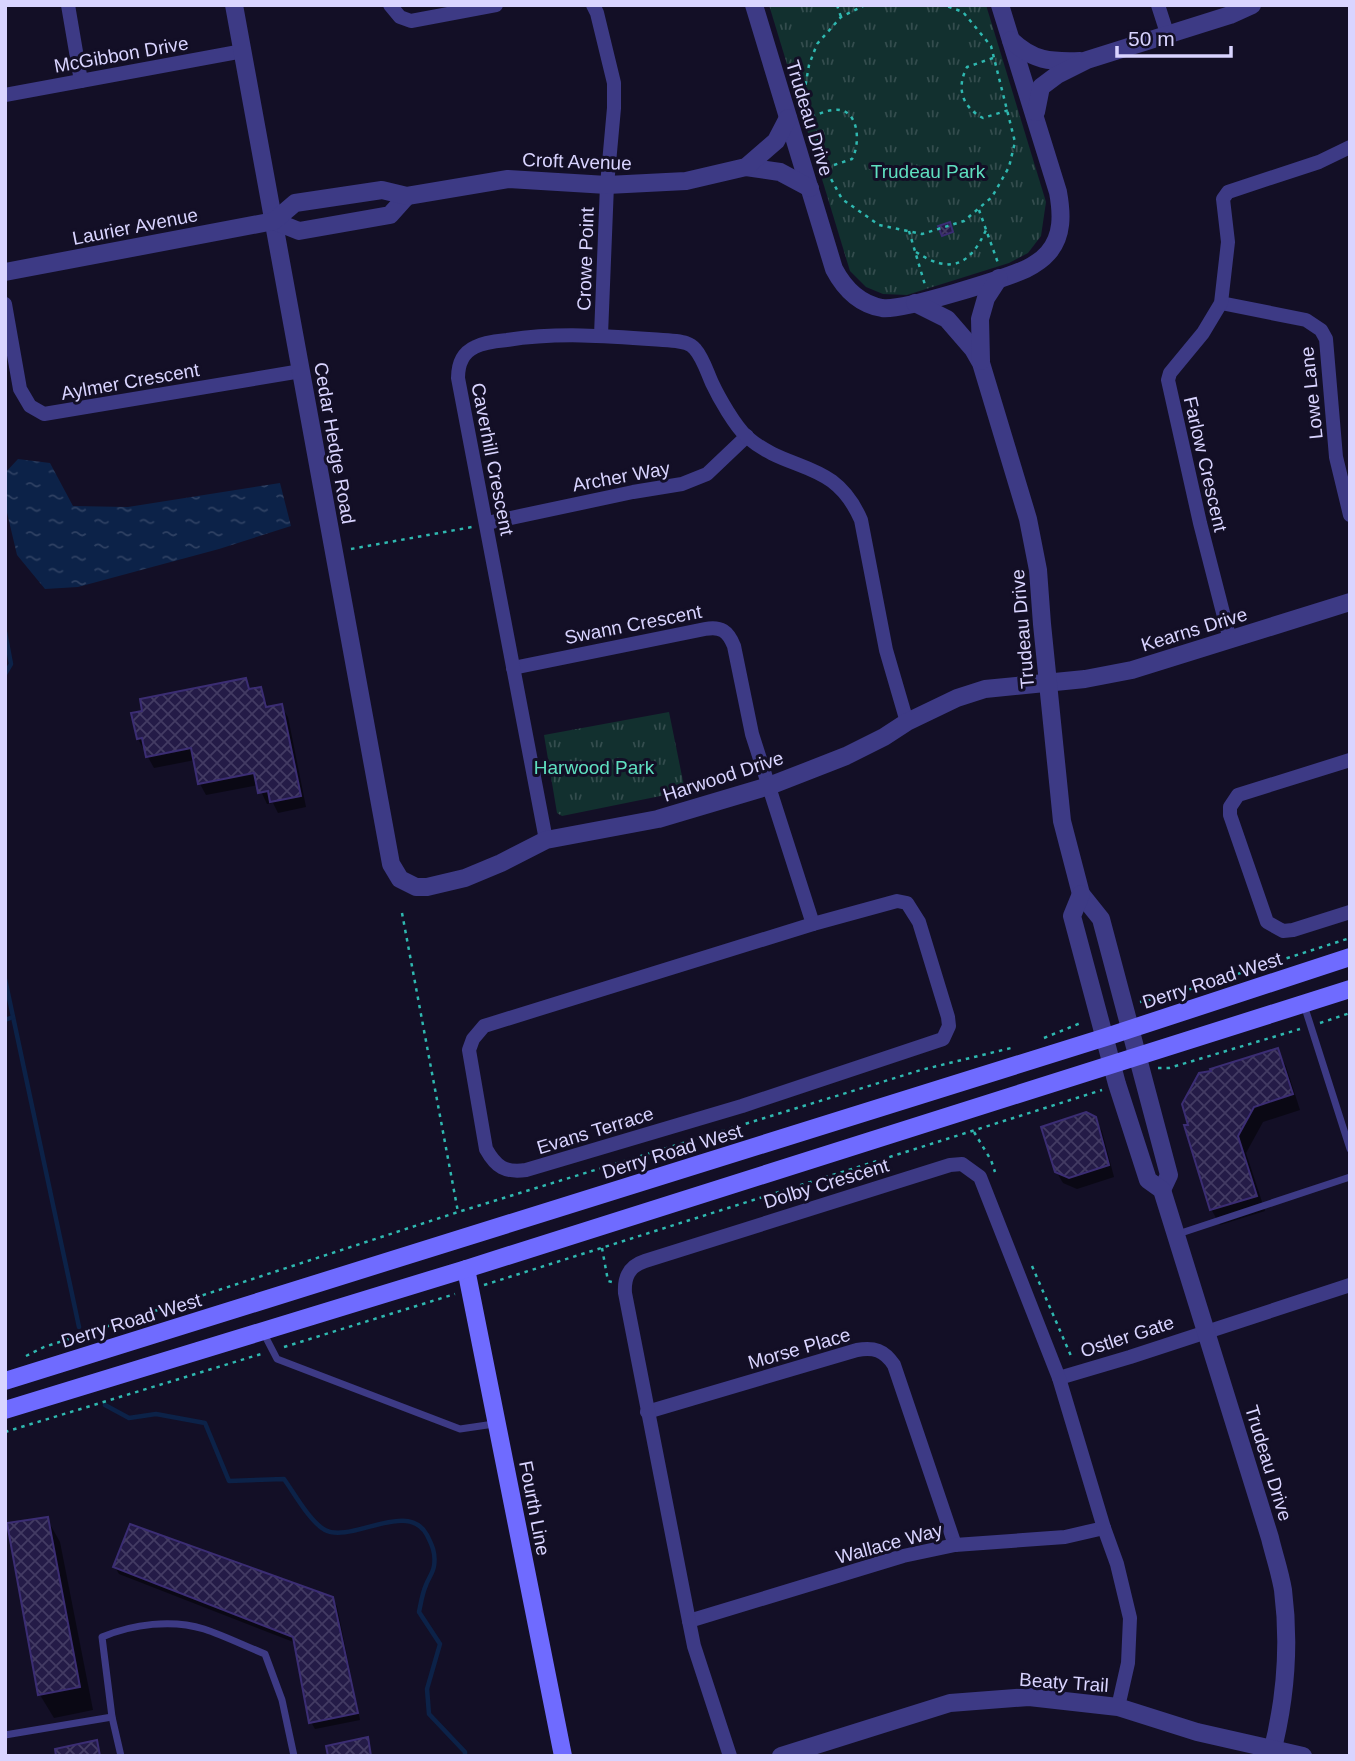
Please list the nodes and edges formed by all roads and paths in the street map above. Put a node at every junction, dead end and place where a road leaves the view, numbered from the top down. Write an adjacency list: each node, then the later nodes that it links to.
1 (68, 5): 19 (street)
2 (234, 5): 16 (street, Cedar Hedge Road)
3 (390, 5): 4 (street)
4 (496, 5)
5 (593, 5): 28 (street, Crowe Point)
6 (754, 5): 23 (street, Trudeau Drive)
7 (837, 5): 13 (path)
8 (865, 5): 13 (path)
9 (944, 5): 17 (path)
10 (1000, 5): 15 (street, Trudeau Drive)
11 (1158, 5): 14 (street)
12 (1252, 5): 14 (street)
13 (841, 17): 22 (path)
14 (1167, 33): 18 (street)
15 (1011, 40): 18 (street); 24 (street, Trudeau Drive)
16 (243, 51): 19 (street, McGibbon Drive); 32 (street, Cedar Hedge Road)
17 (993, 58): 21 (path); 21 (path)
18 (1087, 60): 24 (street)
19 (81, 81): 20 (street, McGibbon Drive)
20 (5, 95)
21 (1009, 110): 31 (path)
22 (812, 117): 27 (path); 27 (path)
23 (788, 118): 26 (street, Croft Avenue); 29 (street, Trudeau Drive)
24 (1035, 119): 36 (street, Trudeau Drive)
25 (1350, 147): 40 (street, Farlow Crescent)
26 (746, 167): 28 (street, Croft Avenue); 29 (street, Croft Avenue)
27 (825, 168): 34 (path)
28 (607, 185): 30 (street, Croft Avenue); 42 (street, Crowe Point)
29 (810, 187): 39 (street, Trudeau Drive)
30 (407, 196): 32 (street, Croft Avenue); 32 (street, Croft Avenue)
31 (979, 208): 33 (path); 34 (path)
32 (274, 221): 37 (street, Laurier Avenue); 44 (street, Cedar Hedge Road)
33 (986, 230): 35 (path); 36 (path)
34 (909, 231): 35 (path)
35 (915, 251): 38 (path)
36 (998, 271): 39 (street, Trudeau Drive); 43 (street, Trudeau Drive)
37 (5, 272)
38 (936, 284)
39 (915, 303): 43 (street, Trudeau Drive)
40 (1221, 303): 46 (street, Lowe Lane); 50 (street, Farlow Crescent)
41 (5, 304): 44 (street, Aylmer Crescent)
42 (601, 335): 45 (street, Caverhill Crescent); 47 (street, Caverhill Crescent)
43 (981, 363): 52 (street, Trudeau Drive)
44 (301, 371): 48 (street, Cedar Hedge Road)
45 (747, 436): 47 (street, Archer Way); 53 (street, Caverhill Crescent)
46 (1350, 515)
47 (486, 523): 48 (path); 51 (street, Caverhill Crescent)
48 (334, 552): 57 (street, Cedar Hedge Road)
49 (1350, 602): 50 (street, Kearns Drive)
50 (1230, 640): 52 (street, Kearns Drive)
51 (513, 668): 55 (street, Swann Crescent); 56 (street, Caverhill Crescent)
52 (1048, 682): 53 (street, Harwood Drive); 58 (street, Trudeau Drive)
53 (907, 722): 55 (street, Harwood Drive)
54 (1350, 760): 60 (street)
55 (769, 786): 56 (street, Harwood Drive); 61 (street)
56 (546, 840): 57 (street, Harwood Drive)
57 (405, 883)
58 (1081, 894): 70 (street, Trudeau Drive); 71 (street, Trudeau Drive)
59 (402, 912): 81 (path)
60 (1350, 912)
61 (813, 924): 61 (street, Evans Terrace)
62 (1350, 938): 65 (path)
63 (1350, 957): 70 (main road, Derry Road West)
64 (1350, 989): 66 (main road)
65 (1140, 1002)
66 (1303, 1004): 69 (lane); 74 (main road)
67 (1350, 1013): 69 (path)
68 (1081, 1025): 72 (path)
69 (1310, 1026): 76 (path); 78 (lane)
70 (1131, 1029): 71 (main road, Derry Road West); 74 (street, Trudeau Drive)
71 (1106, 1037): 75 (street, Trudeau Drive); 94 (main road, Derry Road West)
72 (1037, 1041)
73 (1013, 1048): 81 (path)
74 (1138, 1057): 75 (main road); 80 (street, Trudeau Drive)
75 (1113, 1066): 80 (street, Trudeau Drive); 84 (main road)
76 (1157, 1068)
77 (1103, 1090): 83 (path)
78 (1350, 1149)
79 (1350, 1177): 82 (lane)
80 (1162, 1190): 82 (street, Trudeau Drive)
81 (458, 1212): 92 (path)
82 (1176, 1234): 89 (street, Trudeau Drive)
83 (603, 1248): 85 (path); 87 (path)
84 (466, 1269): 90 (main road); 97 (main road, Fourth Line)
85 (484, 1285)
86 (1350, 1285): 89 (street, Ostler Gate)
87 (625, 1286): 93 (street, Dolby Crescent); 96 (street)
88 (455, 1294): 91 (path)
89 (1206, 1331): 93 (street, Ostler Gate); 105 (street, Trudeau Drive)
90 (262, 1332): 91 (lane); 95 (main road)
91 (272, 1350): 97 (lane); 98 (path)
92 (16, 1359)
93 (1059, 1377): 99 (street, Dolby Crescent)
94 (5, 1381)
95 (5, 1410)
96 (648, 1412): 100 (street, Morse Place); 101 (street)
97 (497, 1423): 108 (main road, Fourth Line)
98 (5, 1432)
99 (1104, 1528): 100 (street, Wallace Way); 102 (street, Dolby Crescent)
100 (955, 1545): 101 (street, Wallace Way)
101 (689, 1621): 109 (street)
102 (1118, 1707): 105 (street, Beaty Trail); 110 (street, Beaty Trail)
103 (112, 1717): 104 (lane); 106 (lane); 107 (lane)
104 (5, 1735)
105 (1272, 1752): 111 (street, Beaty Trail)
106 (121, 1756)
107 (295, 1756)
108 (563, 1756)
109 (730, 1756)
110 (781, 1756)
111 (1303, 1756)

